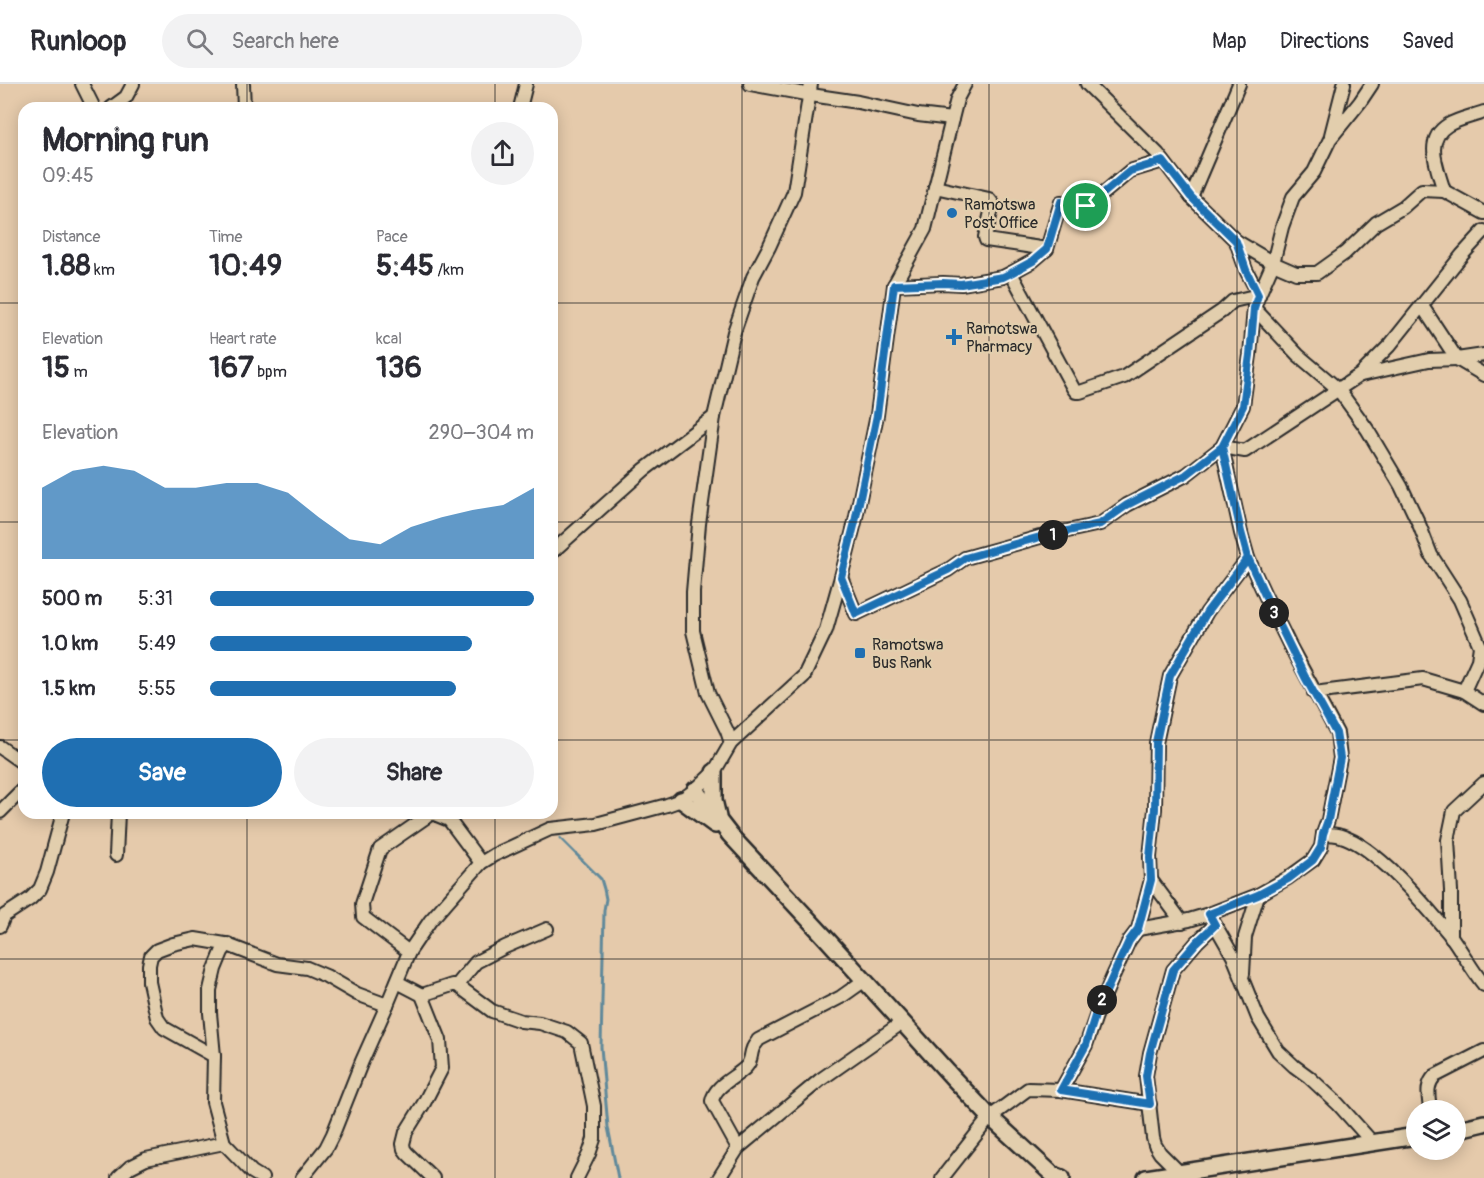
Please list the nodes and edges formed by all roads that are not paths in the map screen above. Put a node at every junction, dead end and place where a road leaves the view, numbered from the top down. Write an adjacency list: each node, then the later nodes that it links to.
1 (82, 84): 12 (street)
2 (133, 84): 13 (street)
3 (243, 84): 14 (street)
4 (526, 84): 15 (street)
5 (750, 84): 11 (street)
6 (964, 84): 17 (street)
7 (1087, 84): 19 (street)
8 (1239, 84): 22 (street)
9 (1344, 84): 18 (street)
10 (1372, 84): 18 (street)
11 (811, 90): 17 (street); 38 (street)
12 (91, 102)
13 (119, 102)
14 (244, 102)
15 (522, 102)
16 (1484, 112): 21 (street)
17 (952, 119): 20 (street)
18 (1330, 139): 27 (street)
19 (1163, 161): 22 (street); 26 (street)
20 (935, 187): 26 (street); 29 (street)
21 (1444, 191): 23 (street); 27 (street)
22 (1191, 197): 25 (street)
23 (1484, 213)
24 (1484, 231): 31 (street)
25 (1236, 241): 27 (street); 30 (street)
26 (1047, 249): 28 (street)
27 (1273, 263): 30 (street)
28 (1011, 273): 29 (street); 30 (street)
29 (894, 285): 42 (street)
30 (1258, 295): 32 (street)
31 (1422, 306): 34 (street); 35 (street)
32 (1254, 308): 37 (street); 39 (street)
33 (1484, 355): 34 (street)
34 (1457, 359): 35 (street); 36 (street)
35 (1360, 375): 37 (street)
36 (1484, 375)
37 (1338, 389): 39 (street); 43 (street)
38 (714, 417): 40 (street); 46 (street)
39 (1222, 447): 41 (street); 42 (street)
40 (558, 547)
41 (1248, 558): 44 (street); 63 (street)
42 (841, 577): 46 (street)
43 (1464, 691): 44 (street); 45 (street)
44 (1314, 693): 60 (street)
45 (1484, 704)
46 (731, 743): 49 (street)
47 (0, 747): 48 (street)
48 (18, 760)
49 (714, 772): 51 (street); 59 (main road)
50 (1482, 786): 70 (street)
51 (695, 790): 53 (street); 59 (main road)
52 (18, 794): 54 (street)
53 (681, 800): 59 (main road); 62 (street)
54 (0, 812)
55 (61, 819): 67 (street)
56 (118, 819): 61 (street)
57 (423, 819): 72 (street)
58 (448, 819): 62 (street)
59 (726, 830): 73 (main road)
60 (1323, 834): 64 (street); 70 (street)
61 (116, 855)
62 (482, 863): 72 (street)
63 (1151, 880): 66 (street); 69 (street)
64 (1258, 895): 65 (street); 74 (street)
65 (1212, 919): 66 (street); 74 (street); 85 (street)
66 (1182, 922): 69 (street)
67 (0, 926)
68 (547, 929): 76 (street)
69 (1138, 929): 83 (street)
70 (1451, 937): 77 (street)
71 (228, 944): 79 (street); 82 (street); 82 (street)
72 (409, 952): 75 (street)
73 (865, 980): 80 (main road); 92 (street)
74 (1243, 981): 90 (street)
75 (397, 982): 78 (street); 79 (street)
76 (457, 985): 78 (street); 98 (street)
77 (1484, 985)
78 (422, 995): 97 (street)
79 (387, 1005): 96 (street)
80 (903, 1022): 86 (main road); 92 (street)
81 (1484, 1051): 84 (street)
82 (214, 1056): 91 (street)
83 (1061, 1090): 85 (street); 86 (street)
84 (1429, 1100)
85 (1150, 1104): 93 (street)
86 (990, 1117): 100 (street); 101 (main road)
87 (1484, 1123): 88 (main road)
88 (1466, 1127)
89 (1406, 1137): 90 (main road)
90 (1372, 1142): 93 (main road)
91 (224, 1143): 94 (street); 95 (street)
92 (738, 1148): 99 (street)
93 (1180, 1173): 102 (main road)
94 (118, 1178)
95 (262, 1178)
96 (303, 1178)
97 (433, 1178)
98 (578, 1178)
99 (719, 1178)
100 (942, 1178)
101 (1062, 1178)
102 (1146, 1178)

